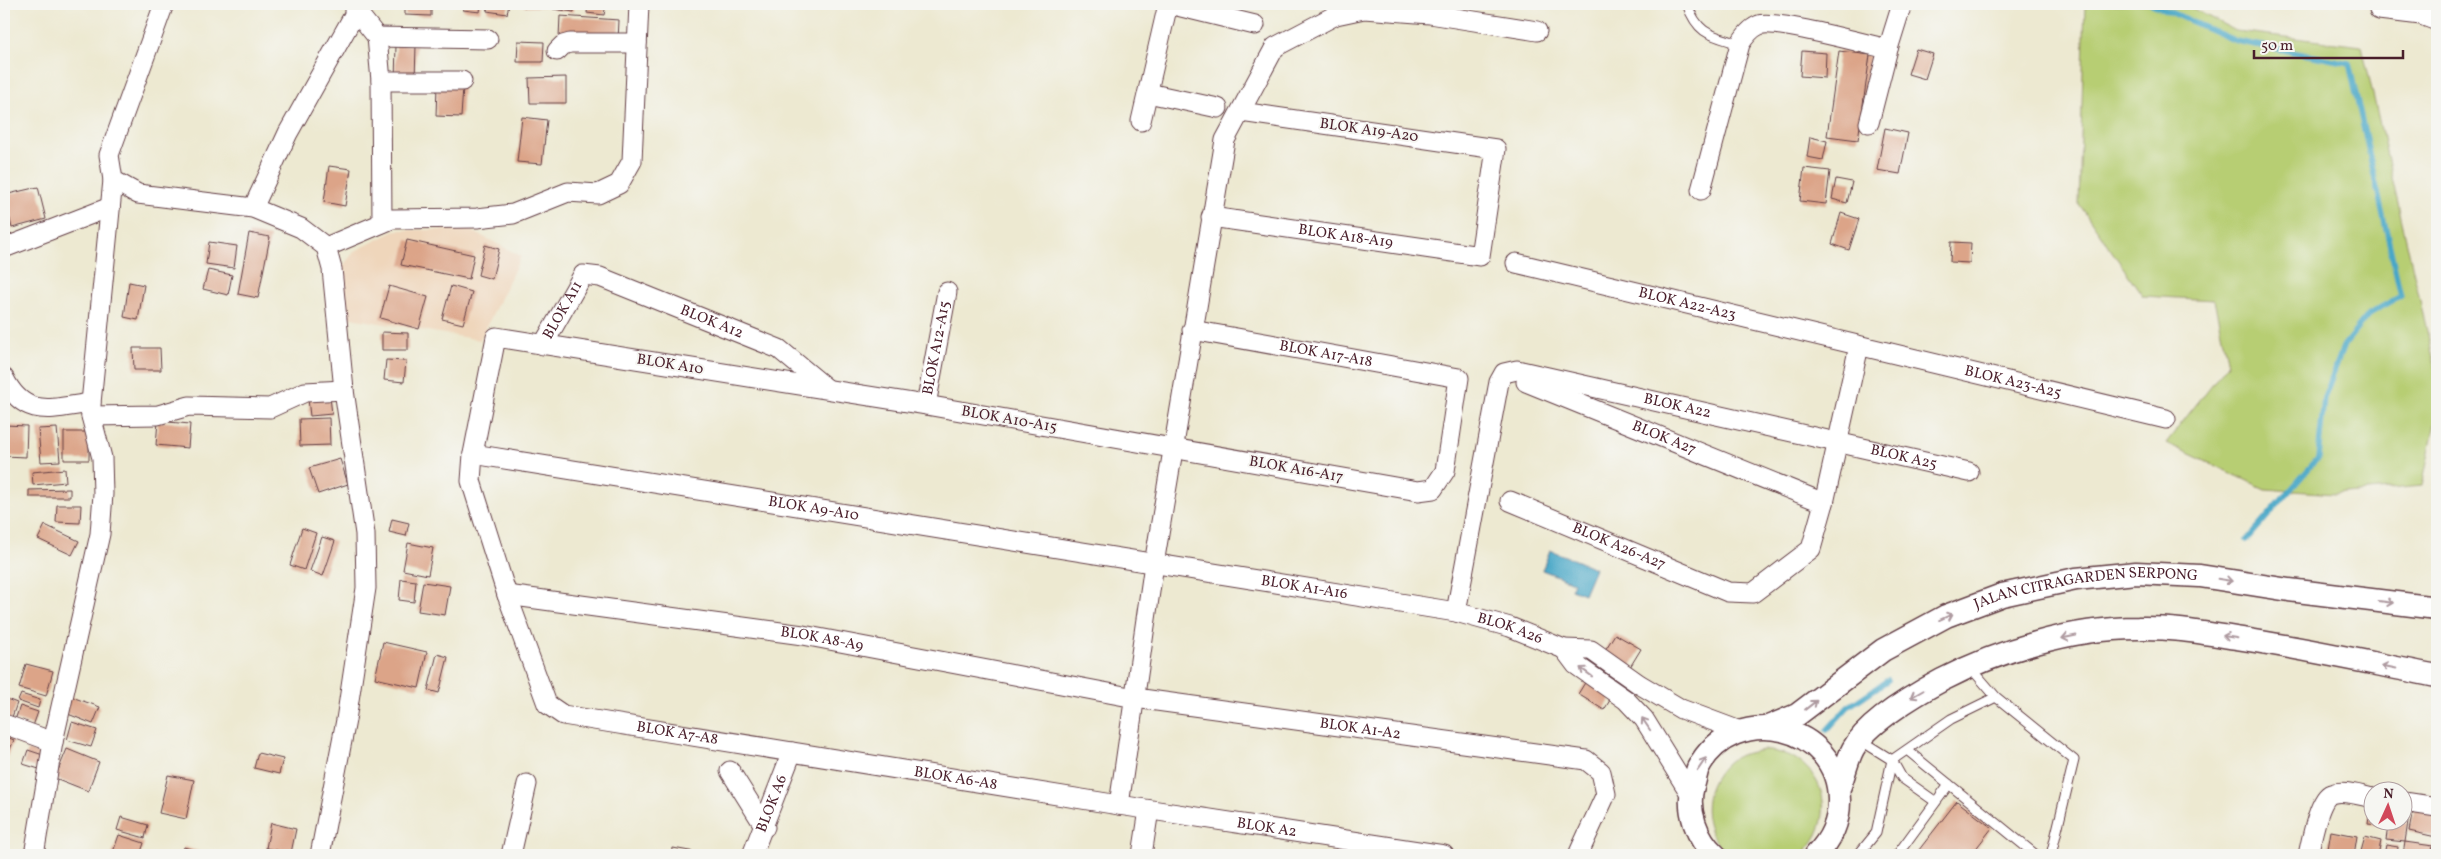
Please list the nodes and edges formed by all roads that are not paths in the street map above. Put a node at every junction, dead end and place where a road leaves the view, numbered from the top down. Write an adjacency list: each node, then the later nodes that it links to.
1 (164, 4): 27 (street)
2 (639, 4): 16 (street)
3 (1168, 4): 7 (street); 22 (street)
4 (1687, 4): 17 (lane)
5 (1902, 4): 18 (street)
6 (2379, 4): 11 (street)
7 (1194, 6): 10 (street)
8 (1431, 9): 13 (street); 24 (street)
9 (354, 10): 14 (street); 30 (street)
10 (1233, 11): 12 (street)
11 (2437, 21)
12 (1255, 24)
13 (1537, 32)
14 (377, 37): 15 (street); 20 (street)
15 (488, 39)
16 (637, 43): 19 (street); 32 (street)
17 (1740, 44): 18 (street); 28 (street)
18 (1888, 49): 26 (street)
19 (557, 51)
20 (382, 81): 21 (street); 32 (street)
21 (462, 81)
22 (1148, 93): 23 (street); 25 (street)
23 (1218, 108)
24 (1241, 112): 31 (street); 35 (street, BLOK A19-A20)
25 (1141, 121)
26 (1869, 123)
27 (113, 180): 29 (street); 30 (street)
28 (1701, 190)
29 (110, 207): 34 (street); 47 (street)
30 (253, 208): 33 (street)
31 (1211, 217): 35 (street, BLOK A18-A19); 39 (street)
32 (382, 223): 33 (street)
33 (326, 247): 44 (street)
34 (4, 248)
35 (1480, 256)
36 (1516, 263): 41 (street, BLOK A22-A23)
37 (583, 276): 40 (street, BLOK A11); 45 (street, BLOK A12)
38 (946, 292): 46 (street, BLOK A12-A15)
39 (1192, 330): 50 (street); 53 (street, BLOK A17-A18)
40 (543, 345): 45 (street, BLOK A10); 51 (street, BLOK A10)
41 (1859, 346): 48 (street, BLOK A23-A25); 49 (street)
42 (1510, 372): 49 (street, BLOK A22); 55 (street, BLOK A27); 59 (street)
43 (4, 378): 47 (street)
44 (344, 390): 47 (street); 90 (street)
45 (835, 391): 46 (street, BLOK A10-A15)
46 (926, 405): 50 (street, BLOK A10-A15)
47 (91, 409): 71 (street)
48 (2166, 419)
49 (1837, 442): 52 (street, BLOK A25); 55 (street)
50 (1173, 450): 53 (street, BLOK A16-A17); 56 (street)
51 (472, 454): 56 (street, BLOK A9-A10); 57 (street)
52 (1969, 472)
53 (1418, 491)
54 (1510, 500): 55 (street, BLOK A26-A27)
55 (1824, 503)
56 (1154, 564): 59 (street, BLOK A1-A16); 65 (street)
57 (506, 595): 65 (street, BLOK A8-A9); 73 (street, BLOK A7-A8)
58 (2435, 611): 68 (street, JALAN CITRAGARDEN SERPONG, one-way to 58)
59 (1456, 612): 60 (street, BLOK A26)
60 (1564, 649): 63 (street); 66 (street, one-way to 60)
61 (1969, 666): 62 (street, one-way to 61); 64 (lane); 70 (street, one-way to 70)
62 (2432, 670)
63 (1639, 684): 66 (street); 69 (street)
64 (1996, 697): 72 (lane); 102 (lane)
65 (1135, 698): 83 (street); 95 (street, BLOK A1-A2)
66 (1626, 700): 79 (street, one-way to 66)
67 (4, 724): 71 (street)
68 (1768, 727): 69 (street); 78 (street)
69 (1740, 731): 79 (street, one-way to 69)
70 (1860, 740): 74 (lane); 78 (street)
71 (53, 742): 89 (street)
72 (1907, 750): 74 (lane); 77 (lane)
73 (792, 752): 83 (street, BLOK A6-A8); 87 (street, BLOK A6)
74 (1892, 760): 81 (lane); 99 (lane)
75 (730, 771): 87 (street)
76 (527, 784): 91 (street)
77 (1950, 784): 81 (lane); 101 (lane)
78 (1839, 788): 98 (street)
79 (1690, 795): 86 (street)
80 (2364, 796): 103 (street)
81 (1936, 802): 100 (lane)
82 (2414, 804): 84 (street)
83 (1119, 806): 85 (street, BLOK A2)
84 (2437, 807)
85 (1150, 810): 88 (street, BLOK A2); 93 (street)
86 (1693, 823): 96 (street); 97 (street)
87 (764, 827): 92 (street, BLOK A6)
88 (1384, 851): 94 (street, BLOK A2)
89 (34, 855)
90 (320, 855)
91 (511, 855)
92 (752, 855)
93 (1142, 855)
94 (1444, 855)
95 (1578, 855)
96 (1690, 855)
97 (1715, 855)
98 (1816, 855)
99 (1858, 855)
100 (1897, 855)
101 (2036, 855)
102 (2051, 855)
103 (2308, 855)

